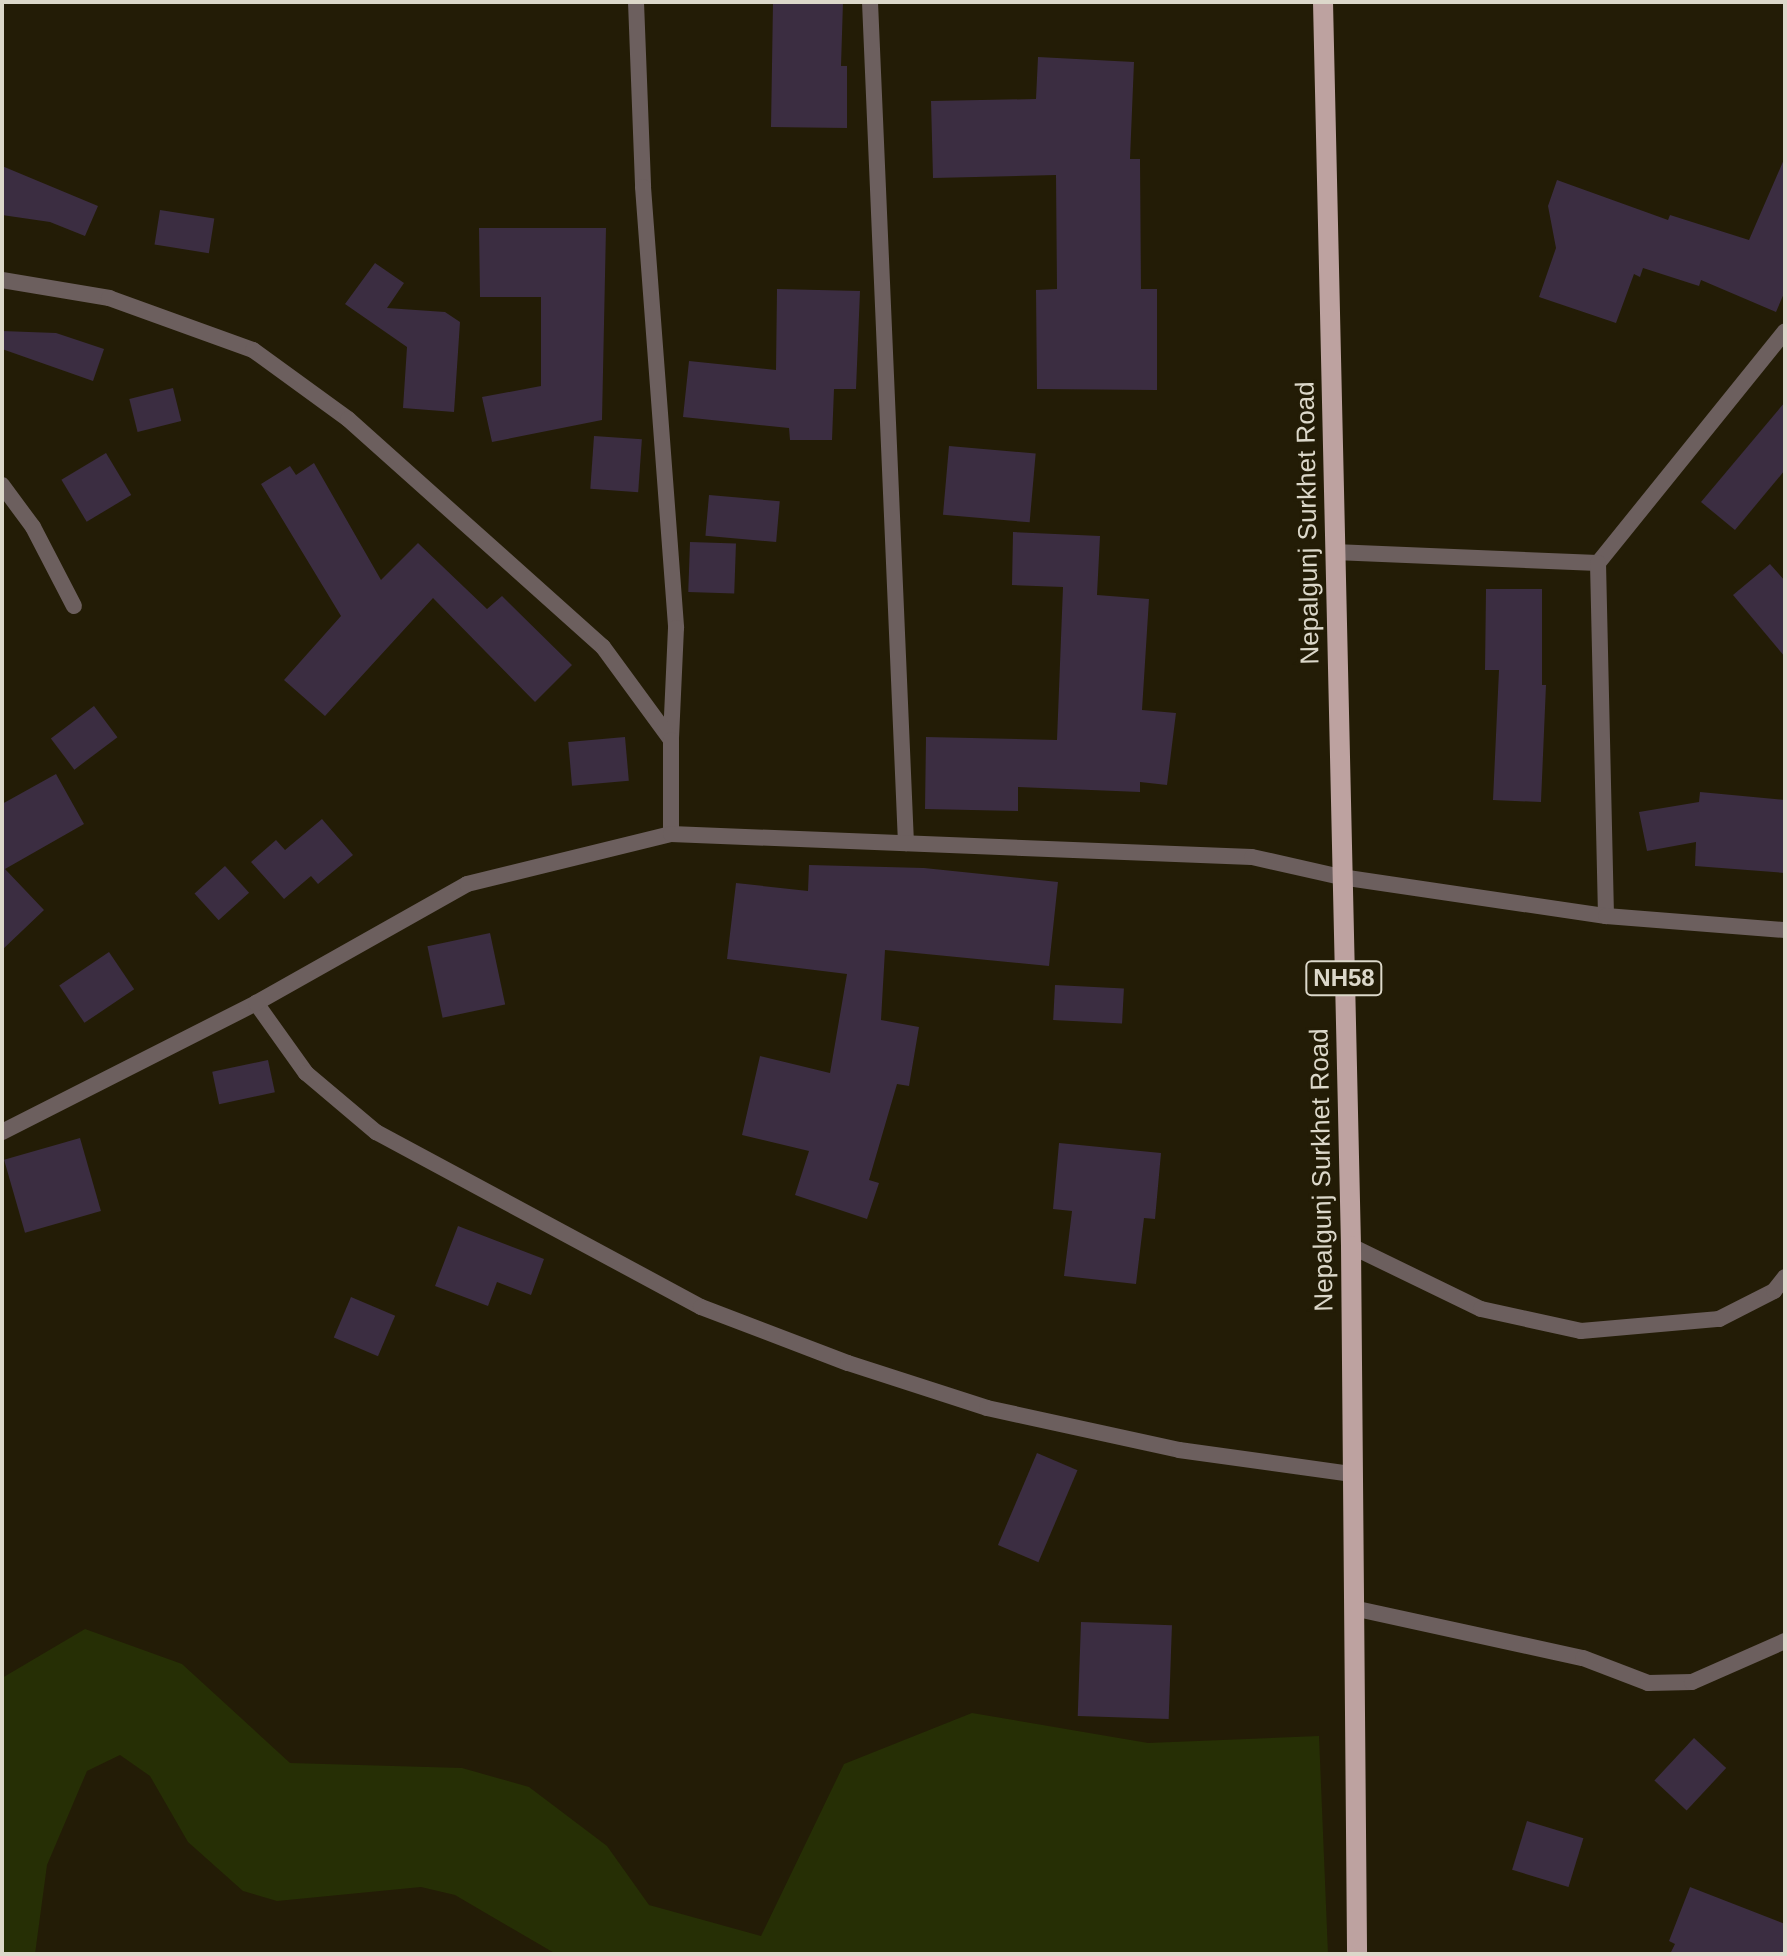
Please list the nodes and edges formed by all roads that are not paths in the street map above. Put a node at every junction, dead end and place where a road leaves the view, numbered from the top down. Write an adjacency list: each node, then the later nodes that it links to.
1 (636, 2): 10 (street)
2 (870, 2): 12 (street)
3 (1323, 2): 7 (main road, Nepalgunj Surkhet Road / NH58)
4 (2, 280): 10 (street)
5 (1785, 331): 8 (street)
6 (2, 485): 9 (street)
7 (1334, 552): 8 (street); 13 (main road, Nepalgunj Surkhet Road / NH58)
8 (1598, 563): 14 (street)
9 (74, 606)
10 (671, 740): 11 (street)
11 (671, 834): 12 (street); 16 (street)
12 (906, 843): 13 (street)
13 (1341, 877): 14 (street); 18 (main road, Nepalgunj Surkhet Road / NH58)
14 (1606, 916): 15 (street)
15 (1785, 930)
16 (256, 1003): 17 (street); 20 (street)
17 (2, 1132)
18 (1351, 1246): 19 (street); 20 (main road, Nepalgunj Surkhet Road / NH58)
19 (1785, 1277)
20 (1352, 1474): 21 (main road, Nepalgunj Surkhet Road / NH58)
21 (1353, 1608): 22 (street); 23 (main road, Nepalgunj Surkhet Road / NH58)
22 (1785, 1641)
23 (1357, 1954)

